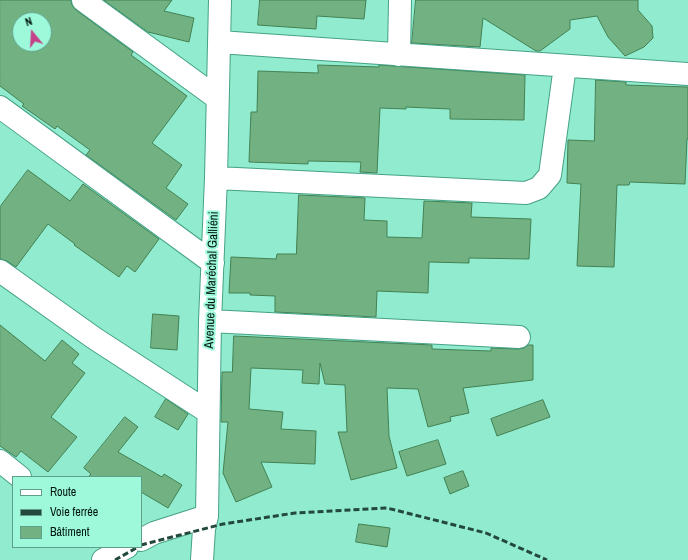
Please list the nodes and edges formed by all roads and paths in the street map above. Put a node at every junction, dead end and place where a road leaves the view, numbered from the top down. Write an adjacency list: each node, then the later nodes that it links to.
1 (83, 0): 8 (street)
2 (220, 0): 4 (street, Avenue du Maréchal Galliéni)
3 (400, 0): 5 (street)
4 (219, 42): 5 (street); 8 (street, Avenue du Maréchal Galliéni)
5 (399, 55): 6 (street)
6 (565, 66): 7 (street); 10 (street)
7 (688, 74)
8 (217, 98): 10 (street, Avenue du Maréchal Galliéni)
9 (0, 107): 11 (street)
10 (216, 178): 11 (street, Avenue du Maréchal Galliéni)
11 (212, 263): 13 (street, Avenue du Maréchal Galliéni)
12 (0, 271): 15 (street)
13 (210, 321): 14 (street); 15 (street, Avenue du Maréchal Galliéni)
14 (519, 336)
15 (208, 412): 18 (street, Avenue du Maréchal Galliéni)
16 (0, 462): 17 (street)
17 (19, 476)
18 (207, 516): 19 (street); 20 (street, Avenue du Maréchal Galliéni)
19 (142, 539)
20 (202, 560)

